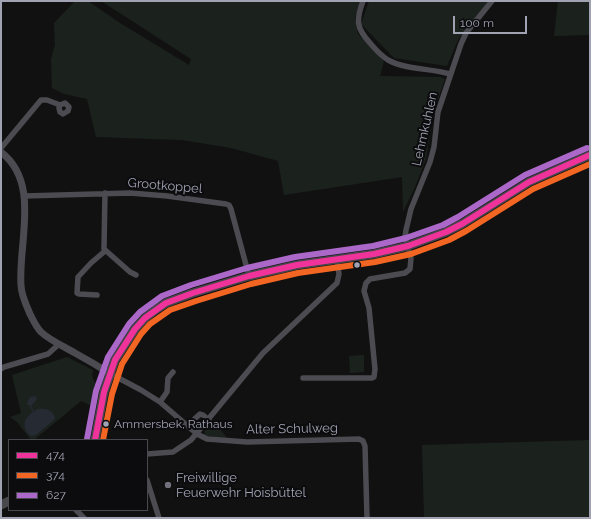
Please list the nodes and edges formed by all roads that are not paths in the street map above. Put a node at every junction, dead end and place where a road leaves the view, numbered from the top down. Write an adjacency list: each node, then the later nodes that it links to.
1 (363, 1): 3 (street)
2 (492, 1): 3 (street, Lehmkuhlen)
3 (450, 74): 10 (street, Lehmkuhlen)
4 (60, 105): 5 (street)
5 (1, 148)
6 (1, 152): 9 (street)
7 (590, 154): 10 (main road)
8 (105, 193): 9 (street, Grootkoppel); 11 (street); 14 (street, Grootkoppel)
9 (24, 196): 16 (street)
10 (408, 246): 12 (main road); 20 (street, Lehmkuhlen)
11 (105, 251): 13 (street); 15 (street)
12 (338, 259): 14 (main road); 22 (street)
13 (136, 275)
14 (249, 276): 19 (main road)
15 (97, 295)
16 (58, 345): 17 (street); 19 (street)
17 (1, 369)
18 (174, 372): 21 (street)
19 (109, 373): 21 (street); 25 (main road)
20 (303, 378)
21 (160, 402): 23 (street)
22 (209, 420): 23 (street); 24 (street)
23 (188, 425): 24 (street)
24 (197, 434): 26 (street); 29 (street, Alter Schulweg)
25 (95, 439)
26 (148, 454)
27 (148, 483): 28 (street)
28 (159, 518)
29 (367, 518)

